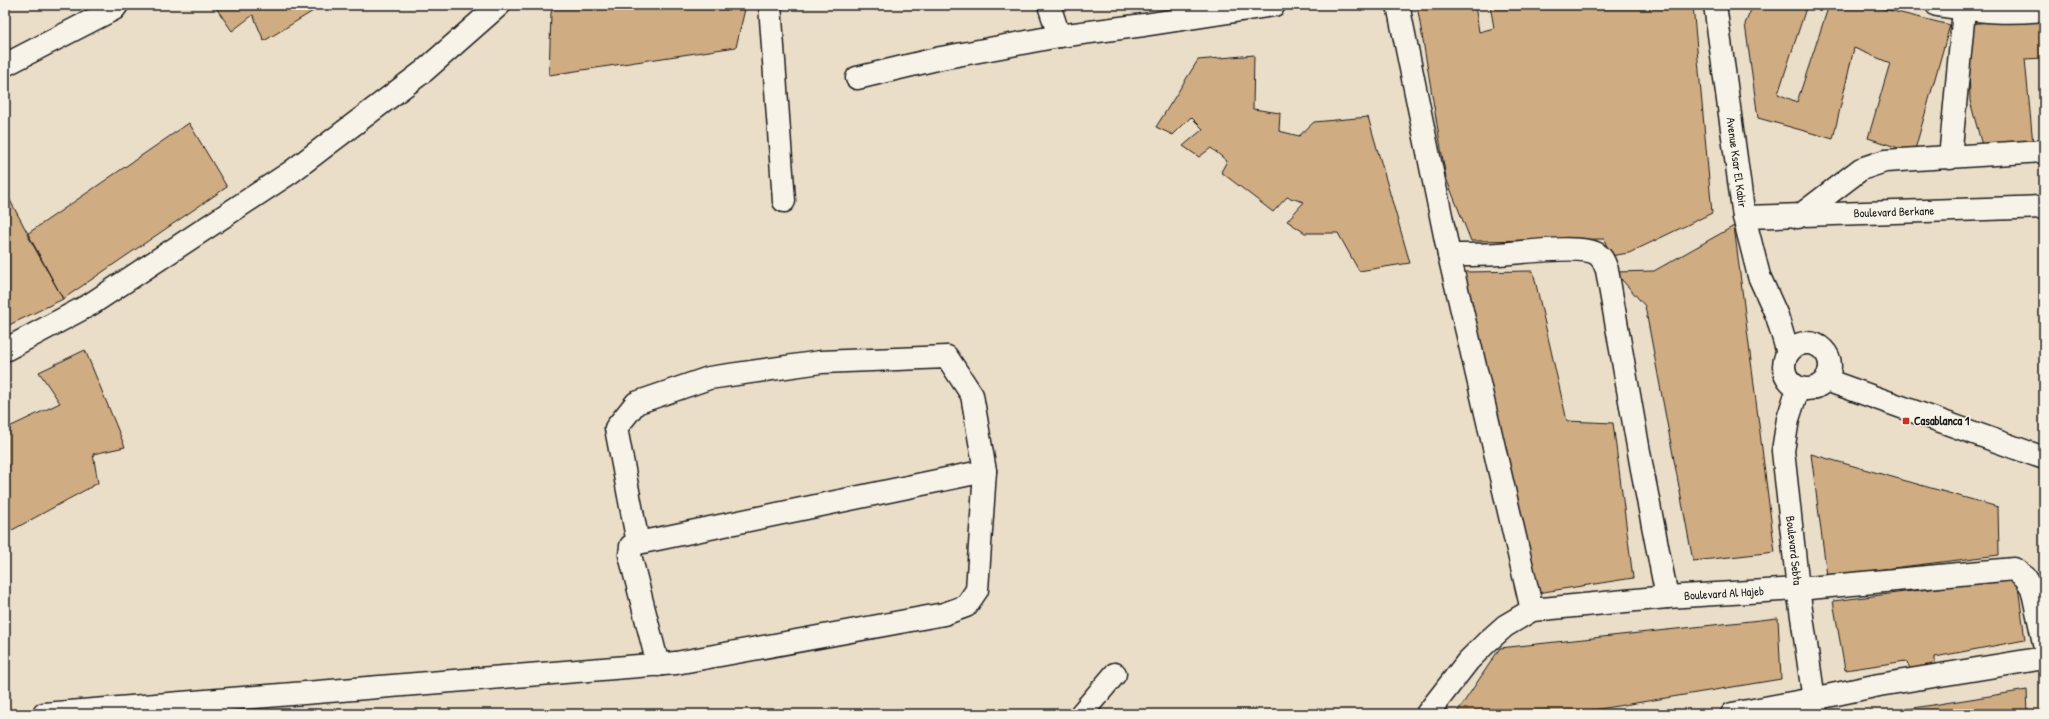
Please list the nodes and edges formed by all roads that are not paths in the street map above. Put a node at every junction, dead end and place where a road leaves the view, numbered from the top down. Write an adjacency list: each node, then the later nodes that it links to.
1 (117, 5): 13 (street)
2 (499, 5): 23 (street)
3 (770, 5): 17 (street)
4 (1049, 5): 12 (street)
5 (1274, 5): 12 (street)
6 (1398, 5): 21 (street)
7 (1715, 5): 20 (street, Avenue Ksar El Kabir)
8 (1937, 5): 10 (street)
9 (2012, 9): 10 (street); 11 (street)
10 (1964, 10): 16 (street)
11 (2044, 10)
12 (1059, 36): 14 (street)
13 (5, 65)
14 (857, 78)
15 (2044, 151): 16 (street)
16 (1950, 158): 19 (street)
17 (784, 201)
18 (2044, 207): 19 (street, Boulevard Berkane)
19 (1798, 216): 20 (street, Boulevard Berkane)
20 (1744, 218): 22 (street, Avenue Ksar El Kabir)
21 (1449, 255): 30 (street); 31 (street)
22 (1797, 348): 24 (street); 25 (street)
23 (5, 350)
24 (1826, 380): 25 (street); 26 (street)
25 (1798, 388): 29 (street, Boulevard Sebta)
26 (2044, 458)
27 (985, 471): 28 (street); 28 (street); 34 (street)
28 (638, 543): 34 (street)
29 (1798, 589): 30 (street, Boulevard Al Hajeb); 32 (street, Boulevard Al Hajeb); 36 (street, Boulevard Sebta)
30 (1668, 597): 31 (street, Boulevard Al Hajeb)
31 (1532, 610): 39 (street, Boulevard Al Hajeb)
32 (2044, 642)
33 (2044, 658): 36 (street)
34 (658, 665): 37 (street)
35 (1115, 674): 38 (street)
36 (1814, 707): 40 (street)
37 (44, 714)
38 (1080, 714)
39 (1427, 714)
40 (1732, 714)

